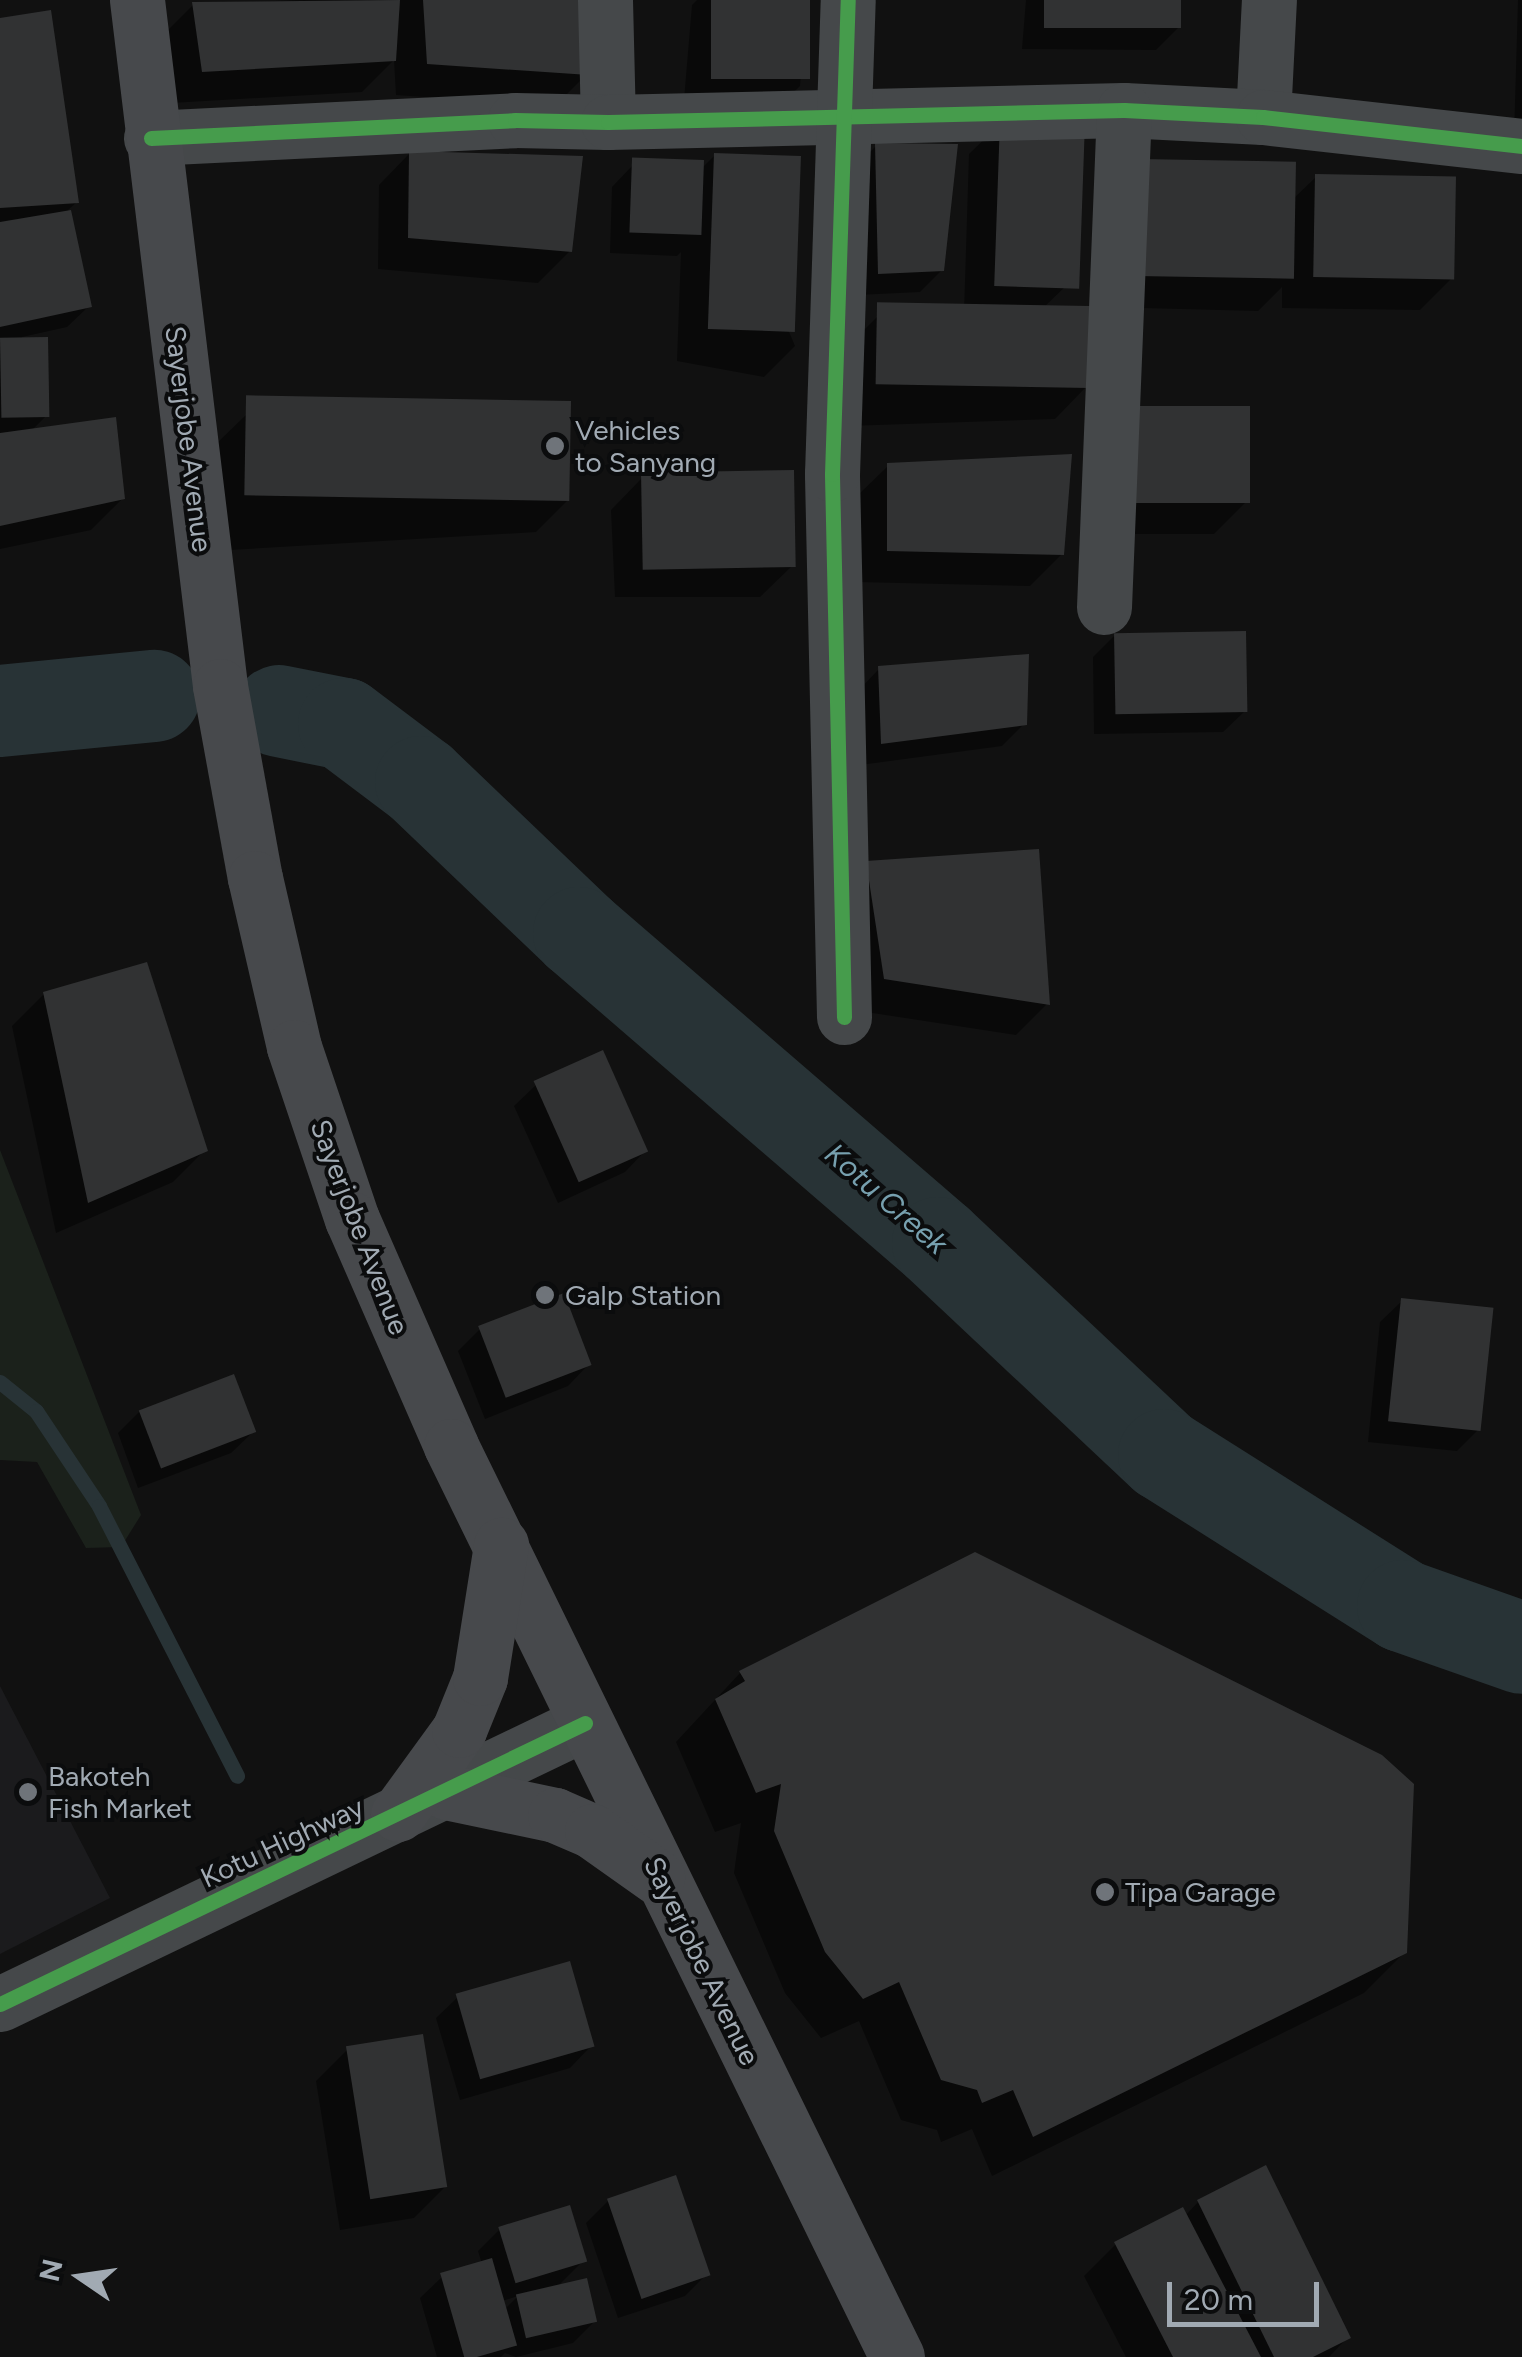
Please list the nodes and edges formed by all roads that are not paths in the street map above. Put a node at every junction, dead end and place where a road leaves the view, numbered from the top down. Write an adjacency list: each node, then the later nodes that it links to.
1 (137, 0): 9 (main road, Sayerjobe Avenue)
2 (605, 0): 8 (street)
3 (848, 0): 6 (street)
4 (1268, 0): 7 (street)
5 (1124, 110): 6 (street); 7 (street); 11 (street)
6 (845, 116): 8 (street); 12 (street)
7 (1262, 117): 10 (street)
8 (608, 122): 9 (street)
9 (152, 138): 13 (main road, Sayerjobe Avenue)
10 (1522, 146)
11 (1104, 607)
12 (844, 1018)
13 (501, 1545): 14 (main road, Sayerjobe Avenue); 15 (main road)
14 (585, 1723): 15 (street, Kotu Highway); 16 (main road, Sayerjobe Avenue)
15 (422, 1803): 16 (main road); 17 (street, Kotu Highway)
16 (663, 1881): 18 (main road, Sayerjobe Avenue)
17 (0, 2004)
18 (897, 2357)

